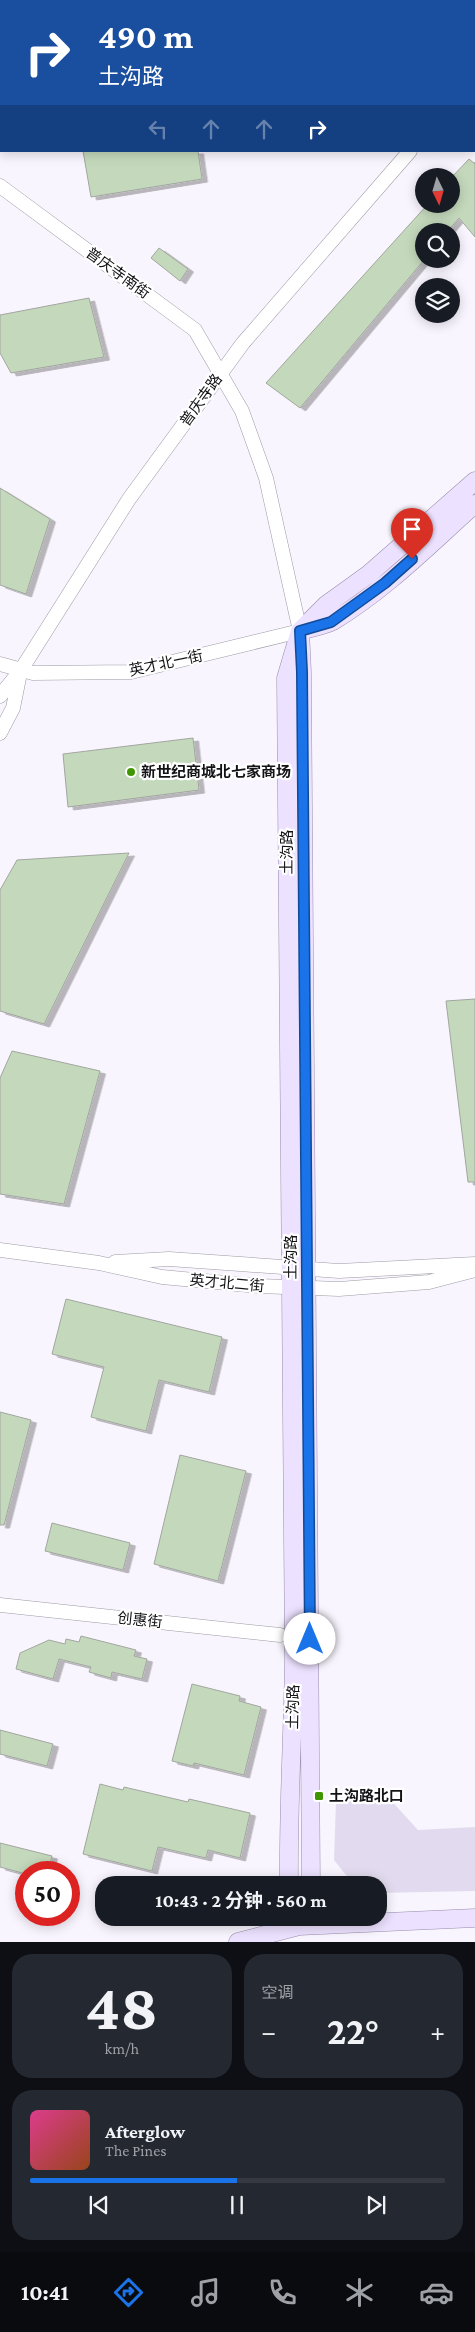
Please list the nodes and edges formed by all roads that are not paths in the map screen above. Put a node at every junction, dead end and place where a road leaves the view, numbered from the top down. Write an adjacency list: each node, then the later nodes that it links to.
1 (409, 152): 3 (street, 普庆寺路)
2 (0, 186): 3 (street, 普庆寺南街)
3 (220, 374): 6 (street, 普庆寺南街); 8 (street, 普庆寺路)
4 (475, 481): 6 (main road, 土沟路)
5 (475, 504): 6 (main road)
6 (300, 631): 8 (street, 英才北一街); 14 (main road, 土沟路)
7 (0, 664): 8 (street, 英才北一街)
8 (21, 670): 9 (street, 普庆寺路); 10 (street, 普庆寺路)
9 (0, 696)
10 (0, 733)
11 (0, 1250): 12 (street, 英才北二街)
12 (99, 1263): 14 (street, 英才北二街); 16 (street, 英才北二街)
13 (475, 1264): 14 (street, 英才北二街)
14 (299, 1269): 16 (main road, 土沟路)
15 (475, 1270): 16 (street, 英才北二街)
16 (299, 1287): 19 (main road, 土沟路); 20 (main road, 土沟路)
17 (0, 1605): 18 (street, 创惠街)
18 (280, 1635)
19 (290, 1876)
20 (311, 1876)
21 (475, 1918): 22 (main road)
22 (387, 1922)
23 (299, 1926): 24 (main road)
24 (238, 1942)

